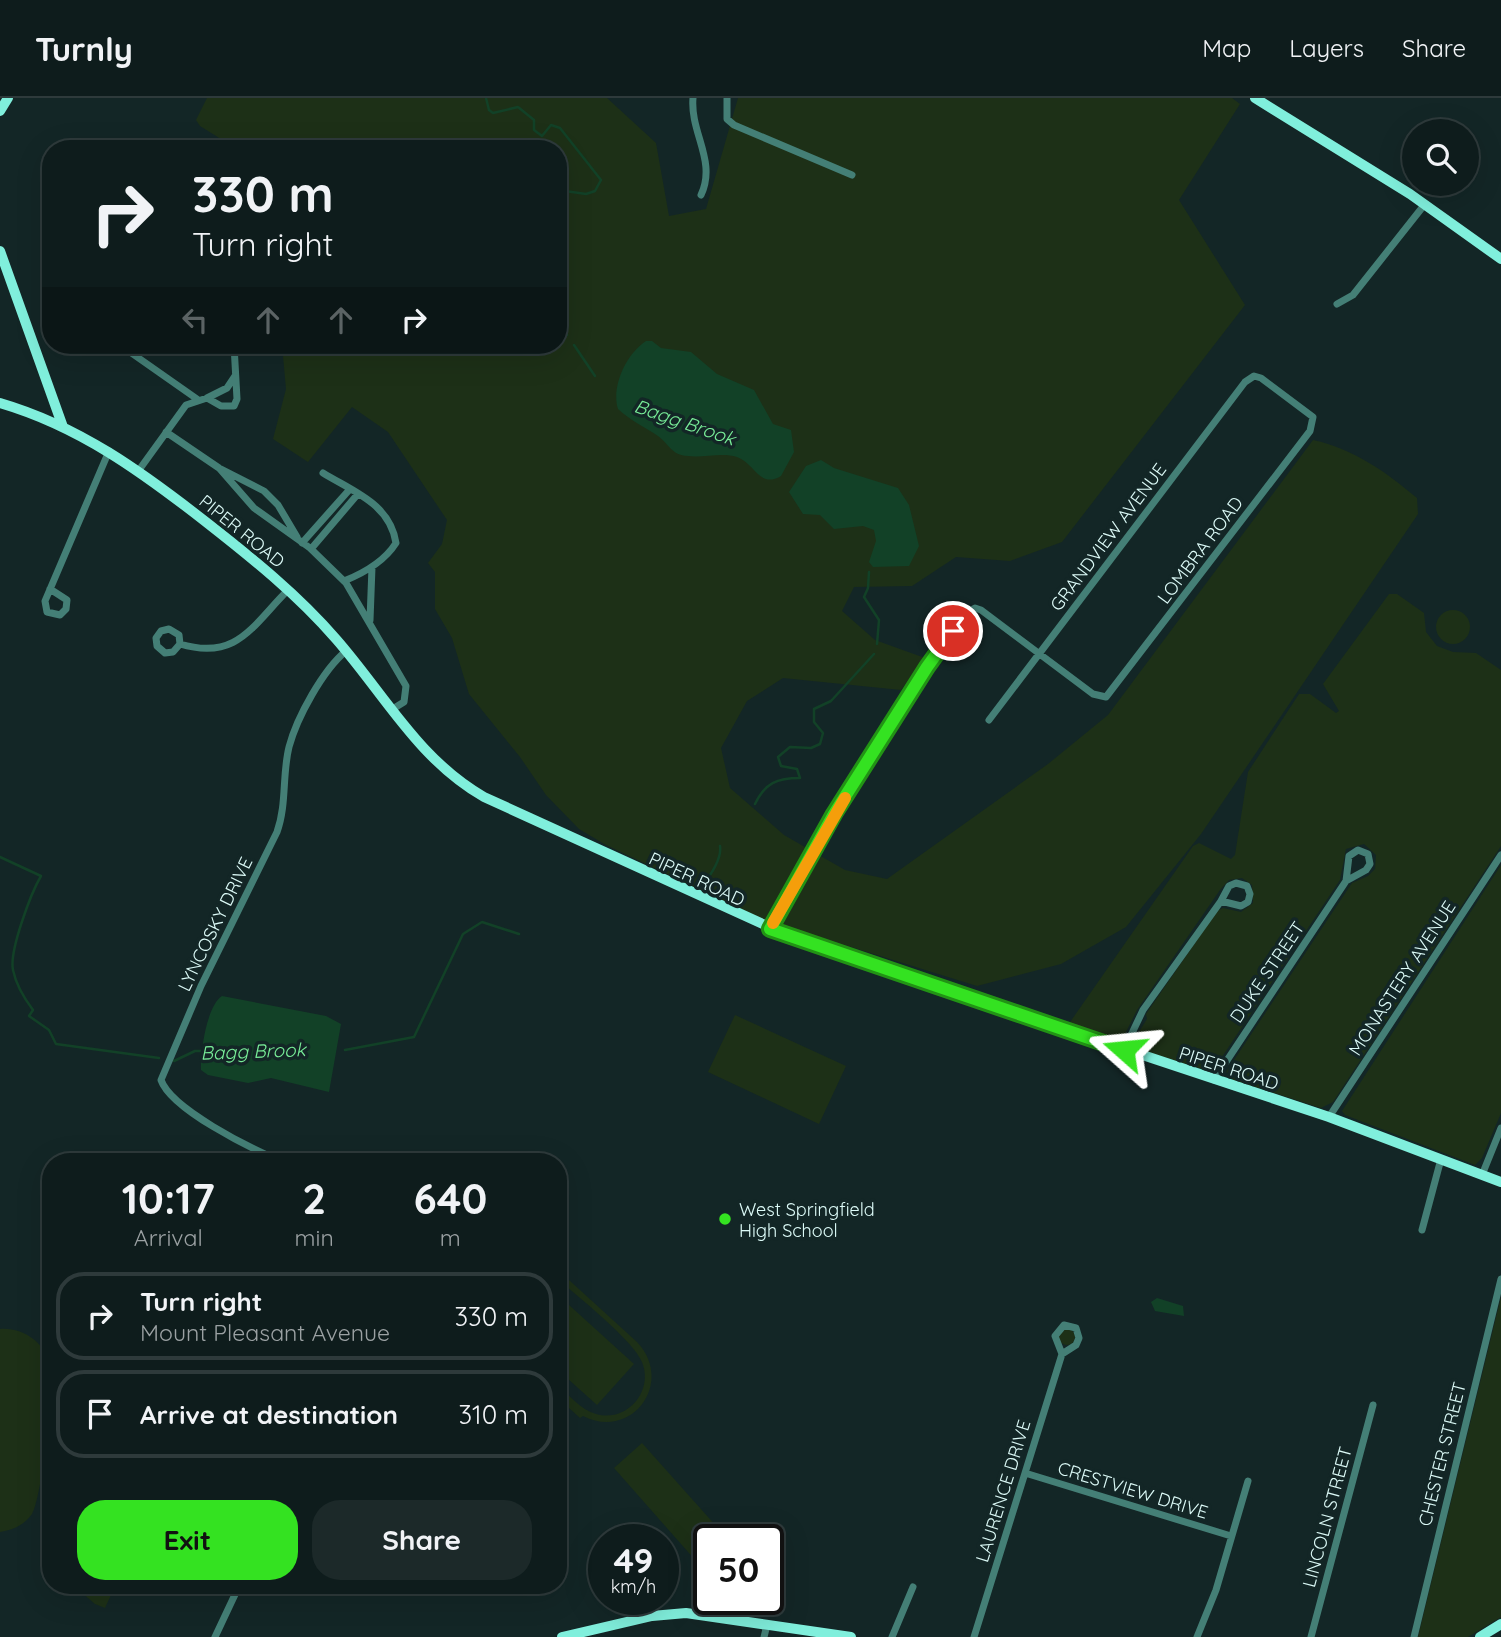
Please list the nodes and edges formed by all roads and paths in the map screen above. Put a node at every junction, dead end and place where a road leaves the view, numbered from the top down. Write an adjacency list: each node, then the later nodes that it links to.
1 (8, 98): 5 (main road)
2 (693, 98): 7 (street)
3 (727, 98): 6 (street)
4 (1255, 98): 8 (main road)
5 (0, 111)
6 (852, 175)
7 (701, 195)
8 (1425, 204): 10 (main road); 11 (street)
9 (0, 251): 19 (main road)
10 (1501, 259)
11 (1337, 304)
12 (133, 354): 17 (street)
13 (235, 354): 14 (street)
14 (236, 369): 16 (street); 16 (street)
15 (1254, 376): 36 (street, GRANDVIEW AVENUE); 36 (street, LOMBRA ROAD)
16 (207, 398): 17 (street)
17 (197, 399): 20 (street)
18 (0, 403): 19 (main road, PIPER ROAD)
19 (64, 427): 21 (main road, PIPER ROAD)
20 (166, 432): 22 (street); 23 (street)
21 (109, 451): 23 (main road, PIPER ROAD); 31 (street)
22 (219, 468): 27 (street); 27 (street)
23 (139, 470): 32 (main road, PIPER ROAD)
24 (323, 473): 25 (street)
25 (350, 489): 26 (street); 27 (street)
26 (357, 495): 28 (street); 29 (street)
27 (302, 543): 28 (street)
28 (311, 549): 30 (street)
29 (372, 567): 30 (street); 33 (street)
30 (344, 581): 33 (street)
31 (50, 589)
32 (288, 590): 34 (street); 35 (main road, PIPER ROAD)
33 (370, 621): 37 (street)
34 (180, 644)
35 (346, 651): 37 (main road, PIPER ROAD); 47 (street, LYNCOSKY DRIVE)
36 (1041, 654): 38 (street, GRANDVIEW AVENUE); 42 (street)
37 (391, 710): 42 (main road, PIPER ROAD)
38 (989, 720)
39 (1501, 855): 45 (street, MONASTERY AVENUE)
40 (1346, 881): 40 (street, DUKE STREET); 44 (street, DUKE STREET)
41 (1221, 901): 43 (street)
42 (770, 929): 43 (main road, PIPER ROAD)
43 (1124, 1050): 44 (main road, PIPER ROAD)
44 (1214, 1080): 45 (main road, PIPER ROAD)
45 (1329, 1117): 48 (main road, PIPER ROAD)
46 (1501, 1128): 49 (street)
47 (265, 1153)
48 (1441, 1159): 49 (main road, PIPER ROAD); 51 (street)
49 (1482, 1175): 50 (main road, PIPER ROAD)
50 (1501, 1182)
51 (1422, 1230)
52 (1501, 1279): 70 (street, CHESTER STREET)
53 (1062, 1354): 55 (street, LAURENCE DRIVE)
54 (1373, 1405): 69 (street, LINCOLN STREET)
55 (1026, 1473): 57 (street, CRESTVIEW DRIVE); 67 (street, LAURENCE DRIVE)
56 (1248, 1481): 57 (street)
57 (1231, 1536): 68 (street)
58 (913, 1587): 66 (street)
59 (235, 1594): 62 (street)
60 (1501, 1624): 71 (main road)
61 (767, 1625): 63 (main road); 64 (street); 65 (main road)
62 (215, 1637)
63 (562, 1637)
64 (764, 1637)
65 (851, 1637)
66 (892, 1637)
67 (974, 1637)
68 (1196, 1637)
69 (1311, 1637)
70 (1414, 1637)
71 (1480, 1637)

